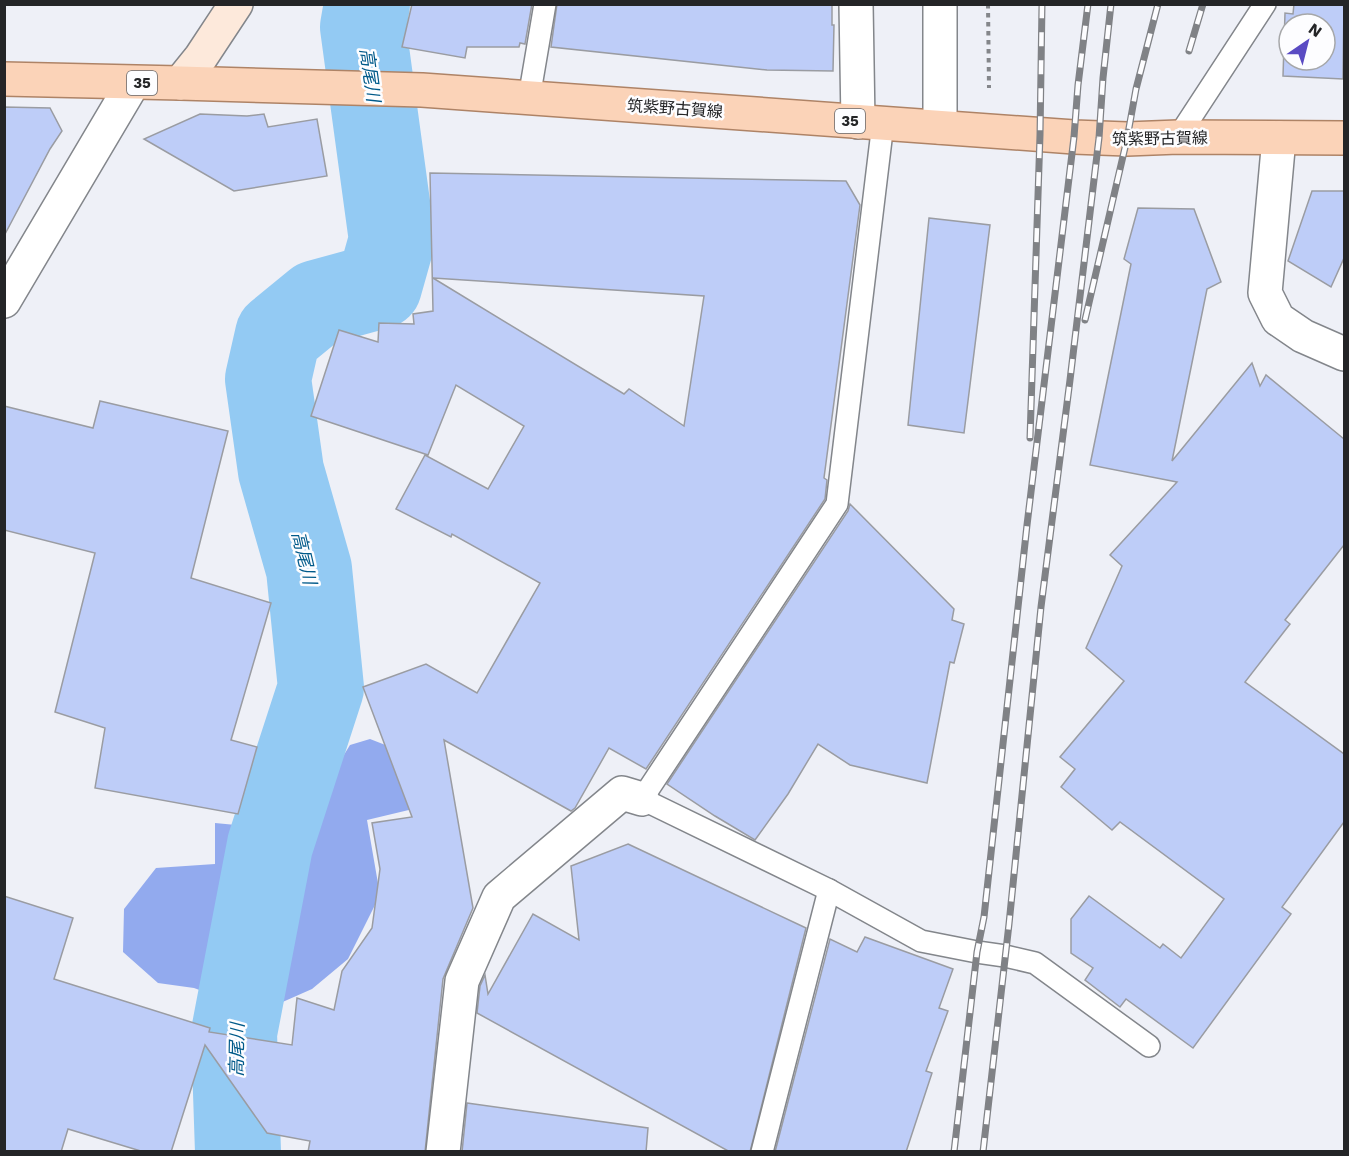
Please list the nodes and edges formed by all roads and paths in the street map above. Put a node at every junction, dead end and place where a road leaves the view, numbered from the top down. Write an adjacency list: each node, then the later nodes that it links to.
1 (545, 4): 10 (lane)
2 (856, 4): 11 (street)
3 (940, 4): 12 (street)
4 (988, 4): 13 (path)
5 (1265, 4): 14 (lane)
6 (235, 5): 9 (main road)
7 (4, 79): 8 (main road, 筑紫野古賀線 / 35)
8 (133, 83): 9 (main road, 筑紫野古賀線 / 35); 17 (street)
9 (180, 83): 10 (main road, 筑紫野古賀線 / 35)
10 (529, 98): 11 (main road, 筑紫野古賀線 / 35)
11 (870, 122): 12 (main road, 筑紫野古賀線 / 35); 19 (lane)
12 (940, 127): 13 (main road, 筑紫野古賀線 / 35)
13 (990, 131): 14 (main road, 筑紫野古賀線 / 35)
14 (1178, 137): 15 (main road, 筑紫野古賀線 / 35)
15 (1279, 138): 16 (main road, 筑紫野古賀線 / 35); 18 (street)
16 (1344, 138)
17 (4, 301)
18 (1344, 354)
19 (642, 799): 20 (lane); 22 (street)
20 (830, 890): 21 (lane); 23 (lane)
21 (1149, 1046)
22 (443, 1152)
23 (762, 1152)

